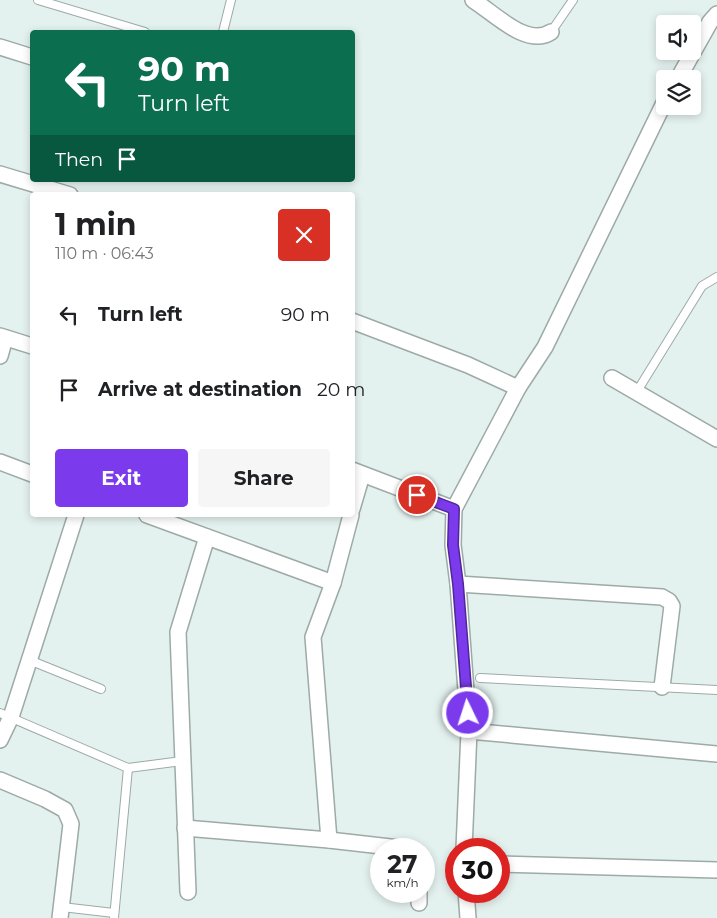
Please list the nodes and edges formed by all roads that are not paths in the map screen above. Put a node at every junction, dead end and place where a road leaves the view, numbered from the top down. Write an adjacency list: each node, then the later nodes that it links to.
1 (38, 0): 6 (lane)
2 (231, 0): 7 (lane)
3 (573, 0): 8 (lane)
4 (479, 1): 8 (street)
5 (717, 14): 11 (street)
6 (138, 30)
7 (223, 30)
8 (551, 32)
9 (0, 47): 10 (street)
10 (30, 56)
11 (683, 70)
12 (658, 115): 21 (street)
13 (0, 174): 14 (street)
14 (60, 192)
15 (717, 277): 22 (lane)
16 (355, 322): 21 (street)
17 (3, 337): 18 (street); 19 (street)
18 (30, 345)
19 (0, 356)
20 (612, 378): 22 (street)
21 (518, 388): 28 (street)
22 (636, 393): 23 (street)
23 (717, 439)
24 (0, 462): 26 (street)
25 (357, 472): 27 (street); 28 (street)
26 (30, 473)
27 (355, 487)
28 (454, 509): 34 (street)
29 (75, 517): 35 (street)
30 (152, 517): 32 (street)
31 (350, 517): 33 (street)
32 (208, 537): 33 (street); 44 (street)
33 (333, 583): 49 (street)
34 (458, 584): 37 (street); 41 (street)
35 (29, 660): 38 (lane); 40 (street)
36 (480, 678): 37 (lane)
37 (662, 687): 39 (lane)
38 (102, 689)
39 (717, 690)
40 (6, 715): 42 (street); 45 (lane)
41 (470, 731): 43 (street); 48 (street)
42 (0, 740)
43 (717, 754)
44 (182, 761): 45 (lane); 47 (street)
45 (128, 768): 56 (lane)
46 (0, 780): 55 (street)
47 (185, 828): 49 (street); 53 (street)
48 (465, 838)
49 (329, 840): 50 (street)
50 (370, 845)
51 (510, 864): 52 (street)
52 (717, 870)
53 (188, 892)
54 (467, 903): 57 (street)
55 (61, 913): 56 (lane)
56 (114, 916)
57 (468, 918)

